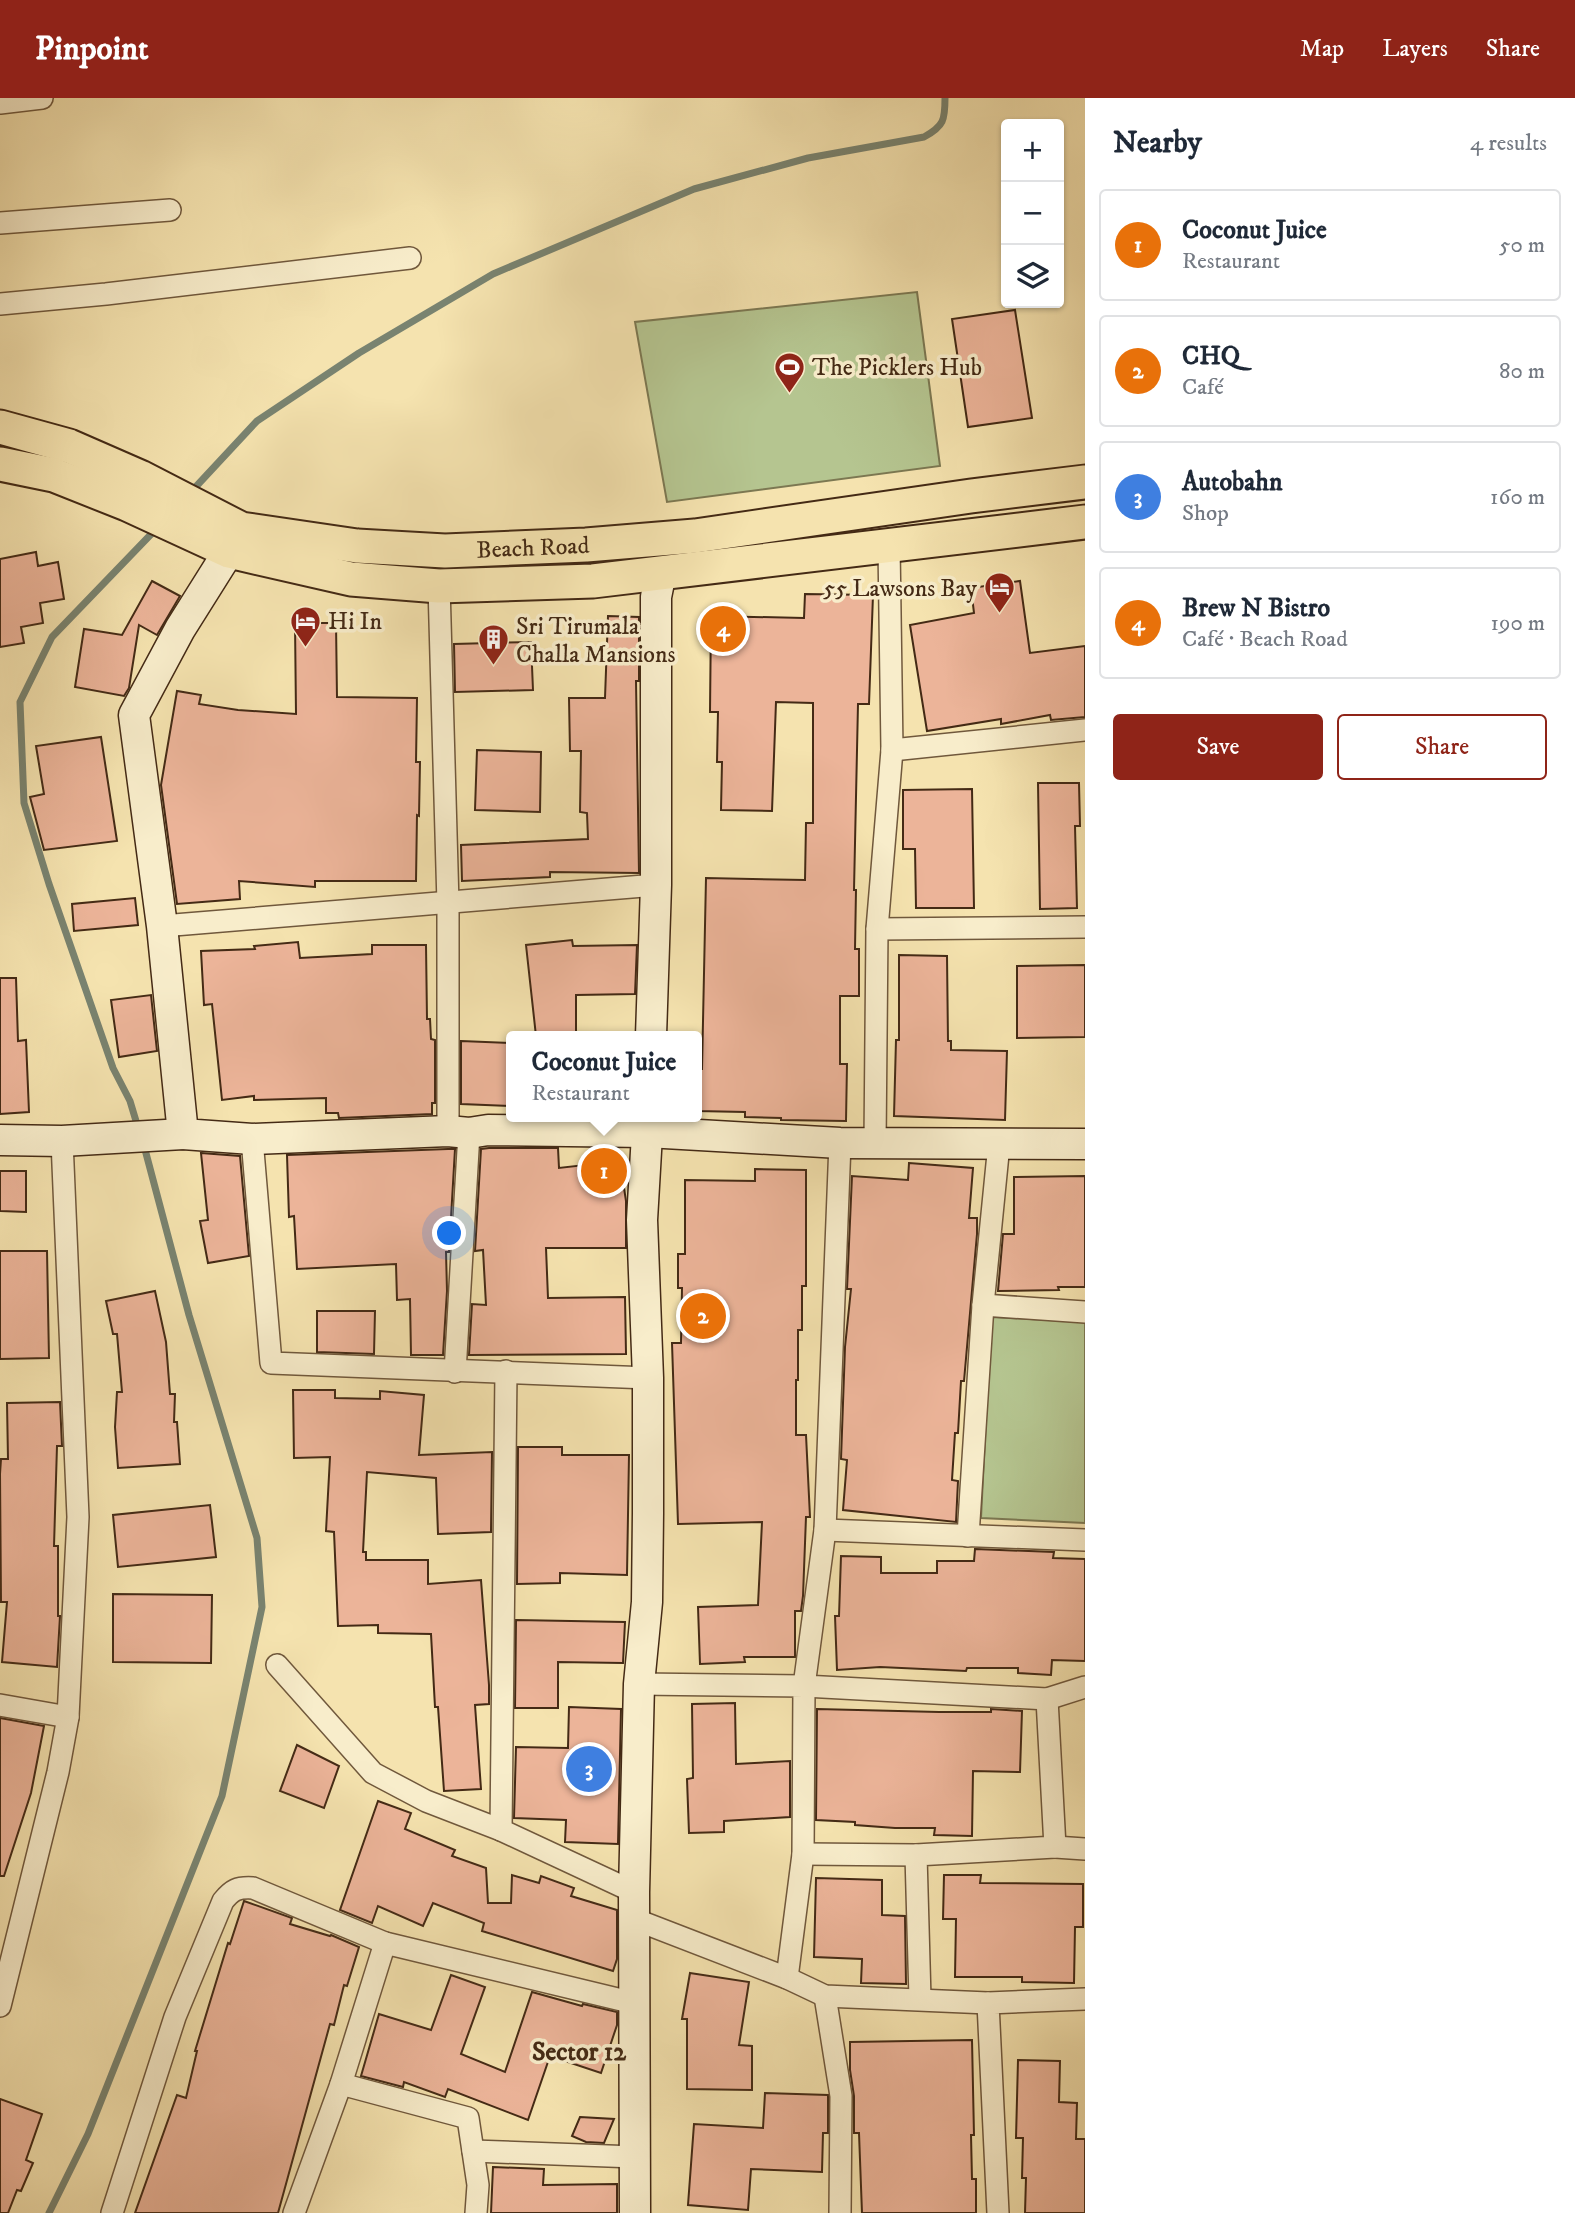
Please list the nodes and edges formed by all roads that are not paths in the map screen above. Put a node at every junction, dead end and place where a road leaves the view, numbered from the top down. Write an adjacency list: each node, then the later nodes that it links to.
1 (42, 98): 2 (street)
2 (0, 103)
3 (170, 210): 4 (street)
4 (0, 223)
5 (410, 258): 6 (street)
6 (0, 304)
7 (3, 437): 10 (main road, Beach Road)
8 (0, 464): 10 (main road, Beach Road)
9 (1085, 482): 12 (main road, Beach Road)
10 (133, 490): 13 (main road, Beach Road)
11 (1085, 522): 14 (main road, Beach Road)
12 (657, 539): 13 (main road, Beach Road); 15 (street)
13 (235, 540): 16 (main road, Beach Road); 21 (street)
14 (889, 546): 15 (main road, Beach Road); 18 (street)
15 (661, 572): 16 (main road, Beach Road); 19 (street)
16 (439, 586): 20 (street)
17 (1085, 730): 18 (street)
18 (892, 750): 23 (street)
19 (656, 885): 20 (street); 24 (street)
20 (448, 904): 21 (street); 26 (street)
21 (162, 926): 27 (street)
22 (1085, 927): 23 (street)
23 (877, 929): 32 (street)
24 (651, 1031)
25 (647, 1124): 26 (street); 31 (street); 39 (street)
26 (459, 1132): 28 (street); 38 (street)
27 (170, 1134): 28 (street); 30 (street)
28 (253, 1139): 38 (street)
29 (0, 1140): 30 (street)
30 (74, 1140): 49 (street)
31 (840, 1143): 32 (street); 40 (street)
32 (875, 1143): 33 (street)
33 (999, 1144): 34 (street); 35 (street)
34 (1085, 1144)
35 (984, 1305): 36 (street); 41 (street)
36 (1085, 1312)
37 (506, 1371): 38 (street); 39 (street); 50 (street)
38 (455, 1372)
39 (648, 1378): 44 (street)
40 (825, 1530): 41 (street); 45 (street)
41 (968, 1536): 42 (street)
42 (1085, 1540)
43 (277, 1665): 50 (street)
44 (639, 1684): 45 (street); 55 (street)
45 (804, 1686): 47 (street); 53 (street)
46 (1085, 1687): 47 (street)
47 (1048, 1699): 51 (street)
48 (0, 1705): 49 (street)
49 (68, 1717): 63 (street)
50 (501, 1830): 55 (street)
51 (1055, 1847): 52 (street); 54 (street)
52 (1085, 1849)
53 (803, 1854): 54 (street); 57 (street)
54 (916, 1855): 59 (street)
55 (634, 1905): 57 (street); 61 (street)
56 (385, 1943): 61 (street); 64 (street); 67 (street)
57 (787, 1978): 58 (street)
58 (825, 1996): 59 (street); 71 (street)
59 (920, 1999): 62 (street)
60 (1085, 1999): 62 (street)
61 (635, 2003): 66 (street)
62 (988, 2003): 72 (street)
63 (0, 2006)
64 (341, 2084): 65 (street); 68 (street)
65 (473, 2151): 66 (street); 69 (street)
66 (635, 2157): 70 (street)
67 (112, 2213)
68 (294, 2213)
69 (476, 2213)
70 (635, 2213)
71 (840, 2213)
72 (998, 2213)

